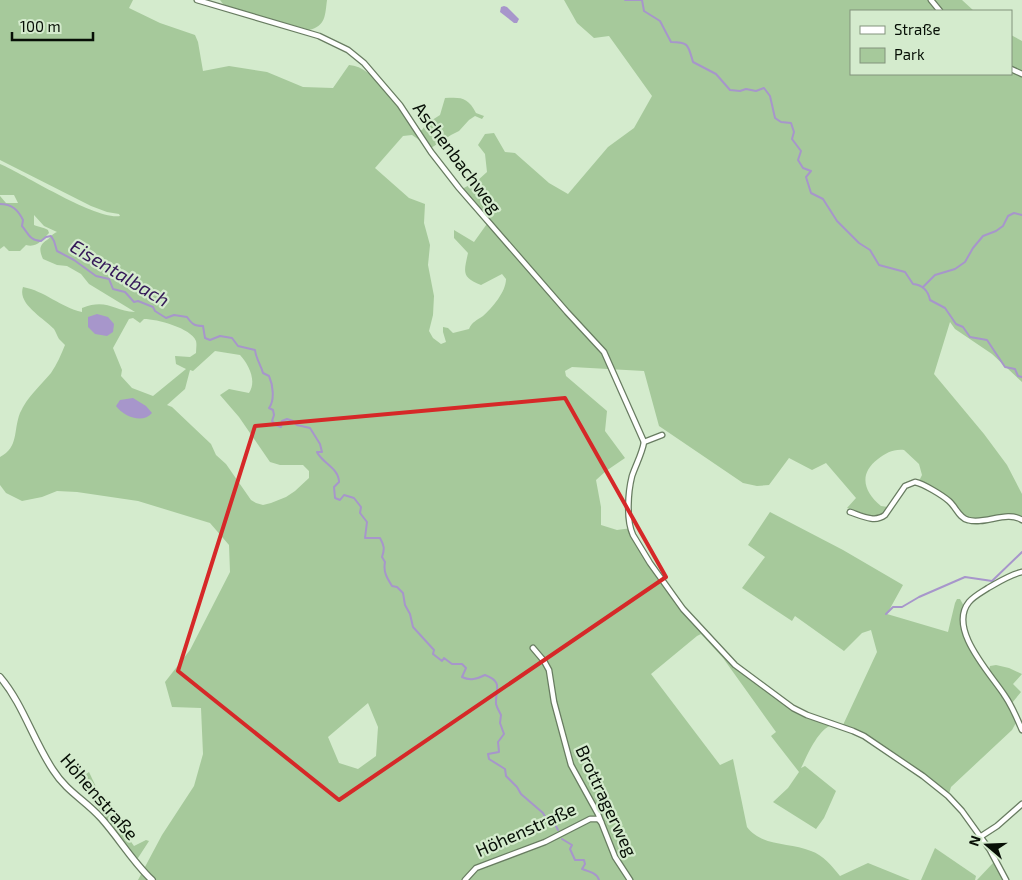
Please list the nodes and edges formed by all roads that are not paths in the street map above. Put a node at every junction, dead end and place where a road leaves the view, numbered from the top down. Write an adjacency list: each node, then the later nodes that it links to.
1 (196, 0): 5 (street, Aschenbachweg)
2 (931, 0): 3 (street)
3 (939, 10)
4 (662, 435): 5 (street)
5 (644, 442): 14 (street)
6 (850, 512): 7 (street)
7 (1022, 520)
8 (1022, 572): 11 (street)
9 (532, 648): 13 (street, Brottragerweg)
10 (0, 677): 15 (street, Höhenstraße)
11 (1022, 730)
12 (1022, 804): 14 (street)
13 (602, 823): 16 (street, Höhenstraße); 17 (street, Brottragerweg)
14 (980, 837): 18 (street)
15 (152, 880)
16 (465, 880)
17 (630, 880)
18 (1006, 880)

